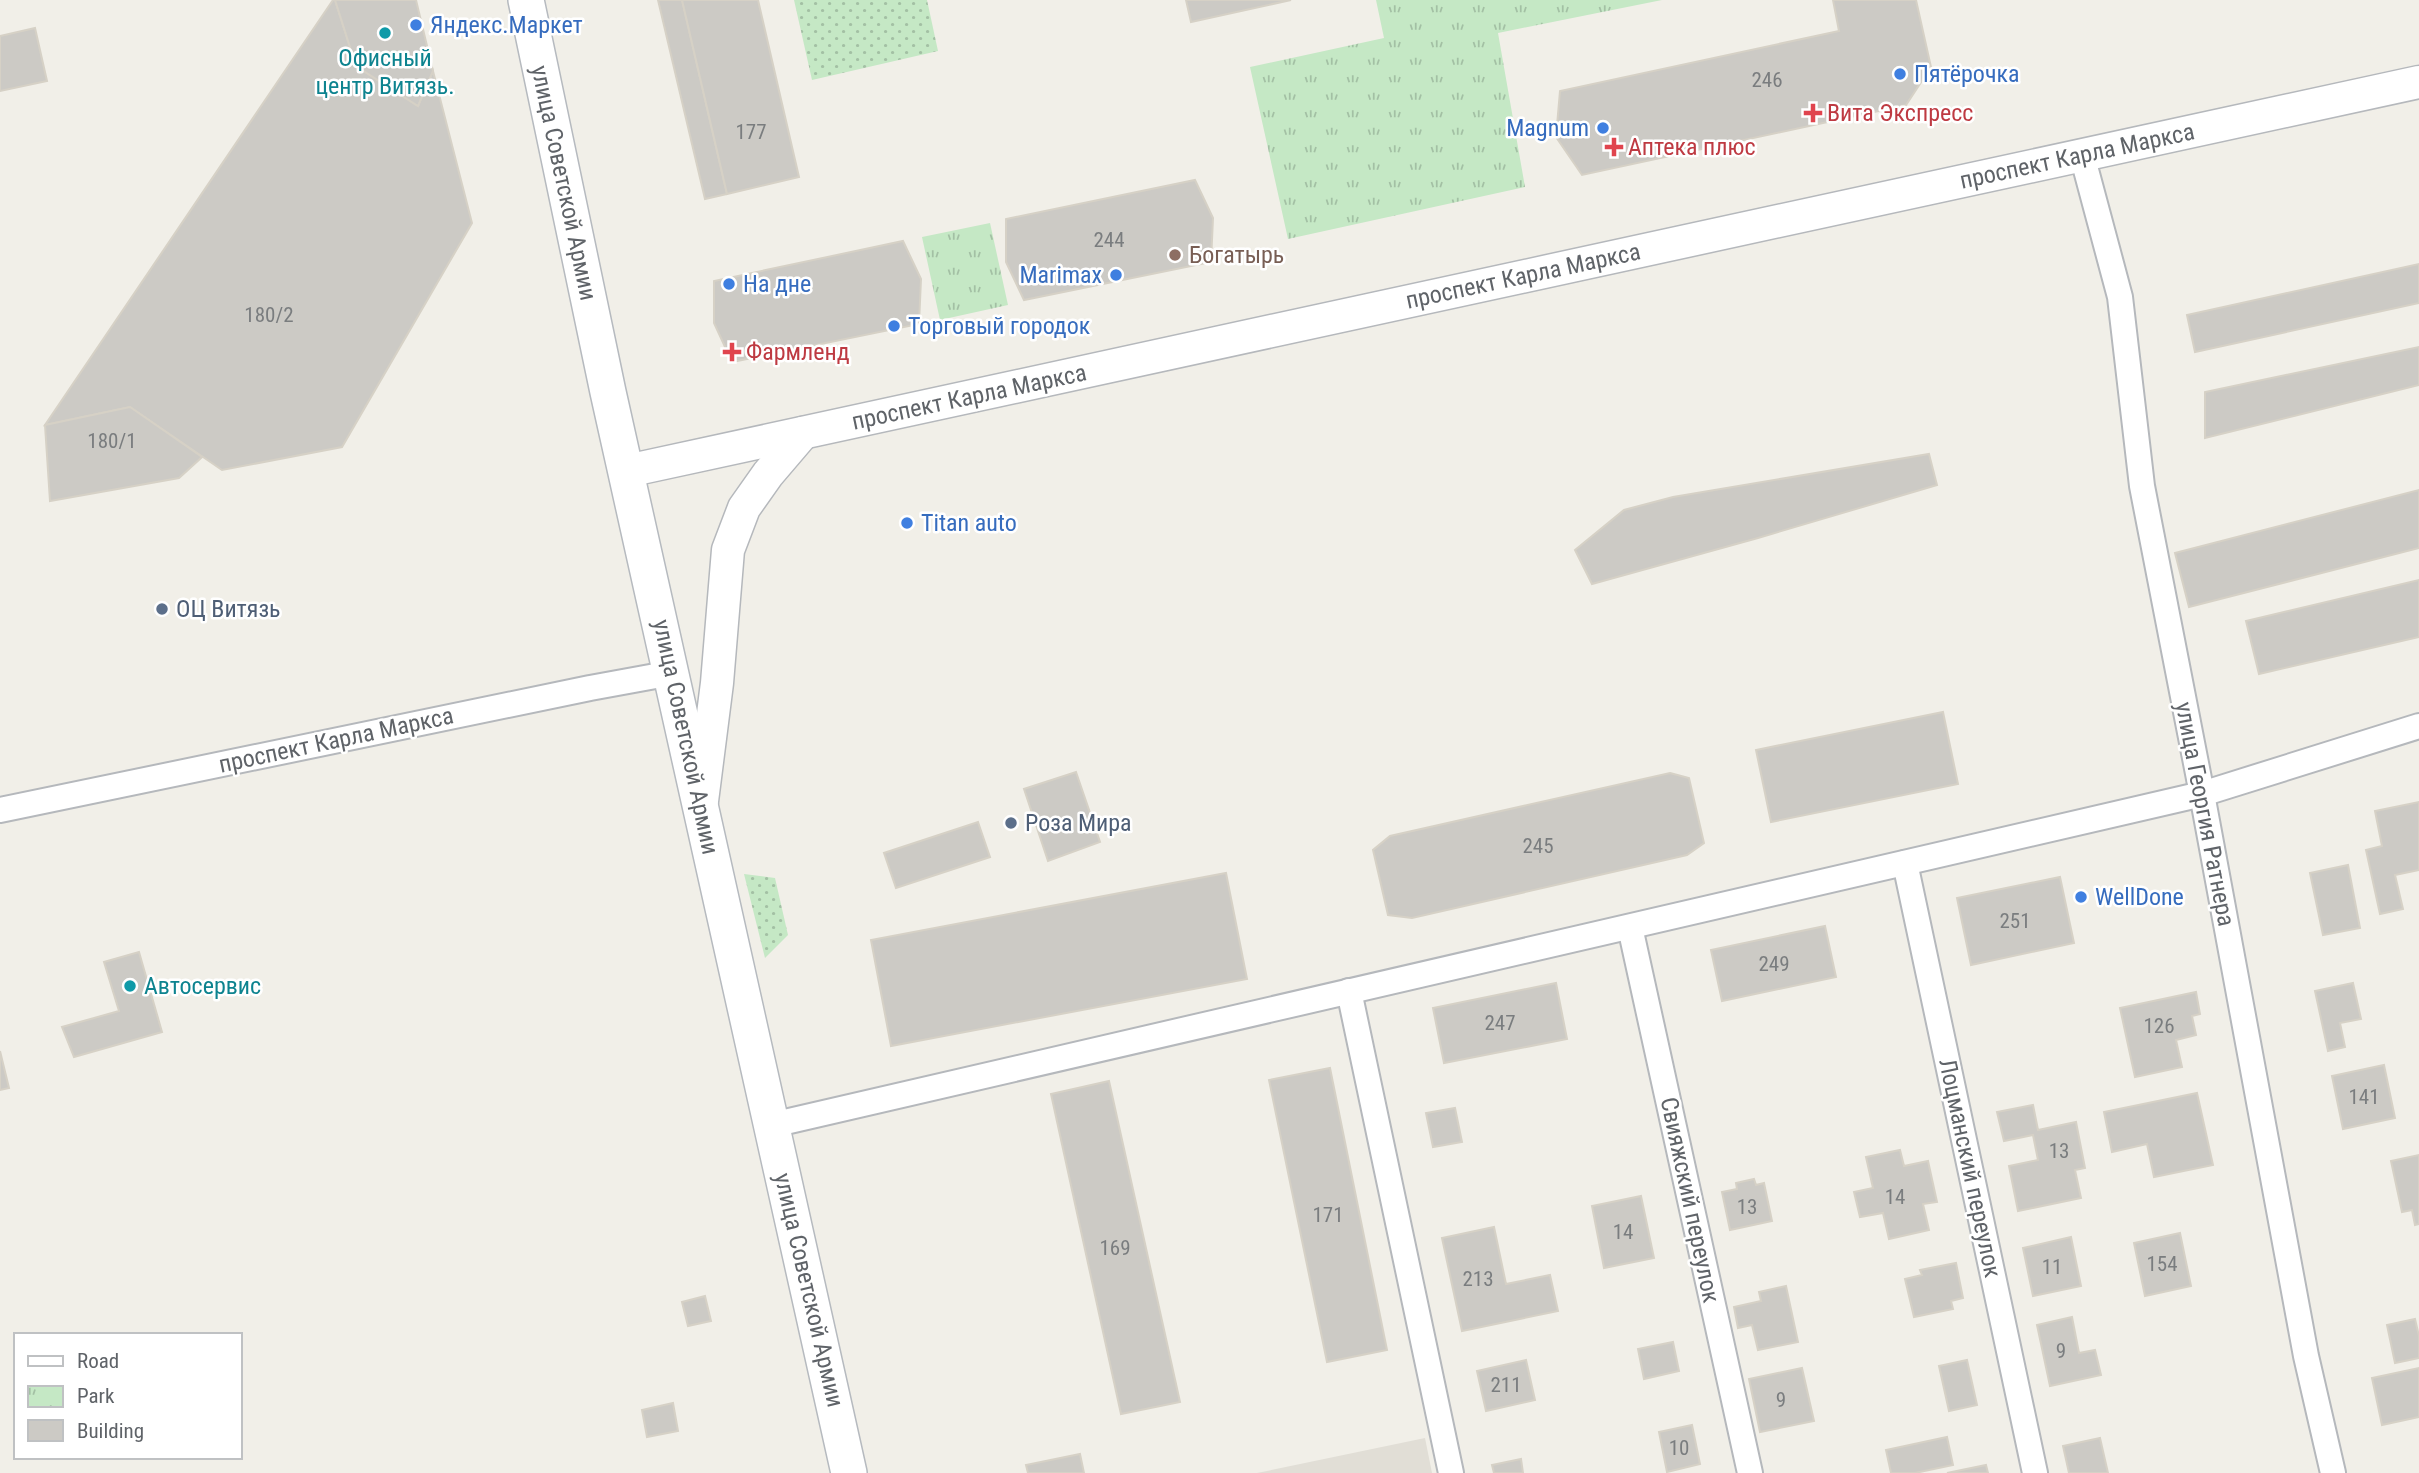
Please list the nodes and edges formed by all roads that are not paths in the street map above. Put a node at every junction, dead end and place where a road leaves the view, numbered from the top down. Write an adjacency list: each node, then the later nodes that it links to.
1 (526, 0): 5 (main road, улица Советской Армии)
2 (2419, 82): 3 (street, проспект Карла Маркса)
3 (2082, 155): 4 (street, проспект Карла Маркса); 8 (street, улица Георгия Ратнера)
4 (803, 433): 5 (street, проспект Карла Маркса); 9 (street)
5 (627, 471): 6 (main road, улица Советской Армии)
6 (672, 673): 9 (main road, улица Советской Армии); 10 (street, проспект Карла Маркса)
7 (2419, 726): 8 (street)
8 (2202, 794): 11 (street); 19 (street, улица Георгия Ратнера)
9 (701, 806): 14 (main road, улица Советской Армии)
10 (0, 810)
11 (1905, 863): 12 (street); 18 (street, Лоцманский переулок)
12 (1630, 926): 13 (street); 17 (street, Свияжский переулок)
13 (1349, 991): 14 (street); 16 (street)
14 (772, 1125): 15 (main road, улица Советской Армии)
15 (849, 1473)
16 (1451, 1473)
17 (1750, 1473)
18 (2035, 1473)
19 (2333, 1473)

